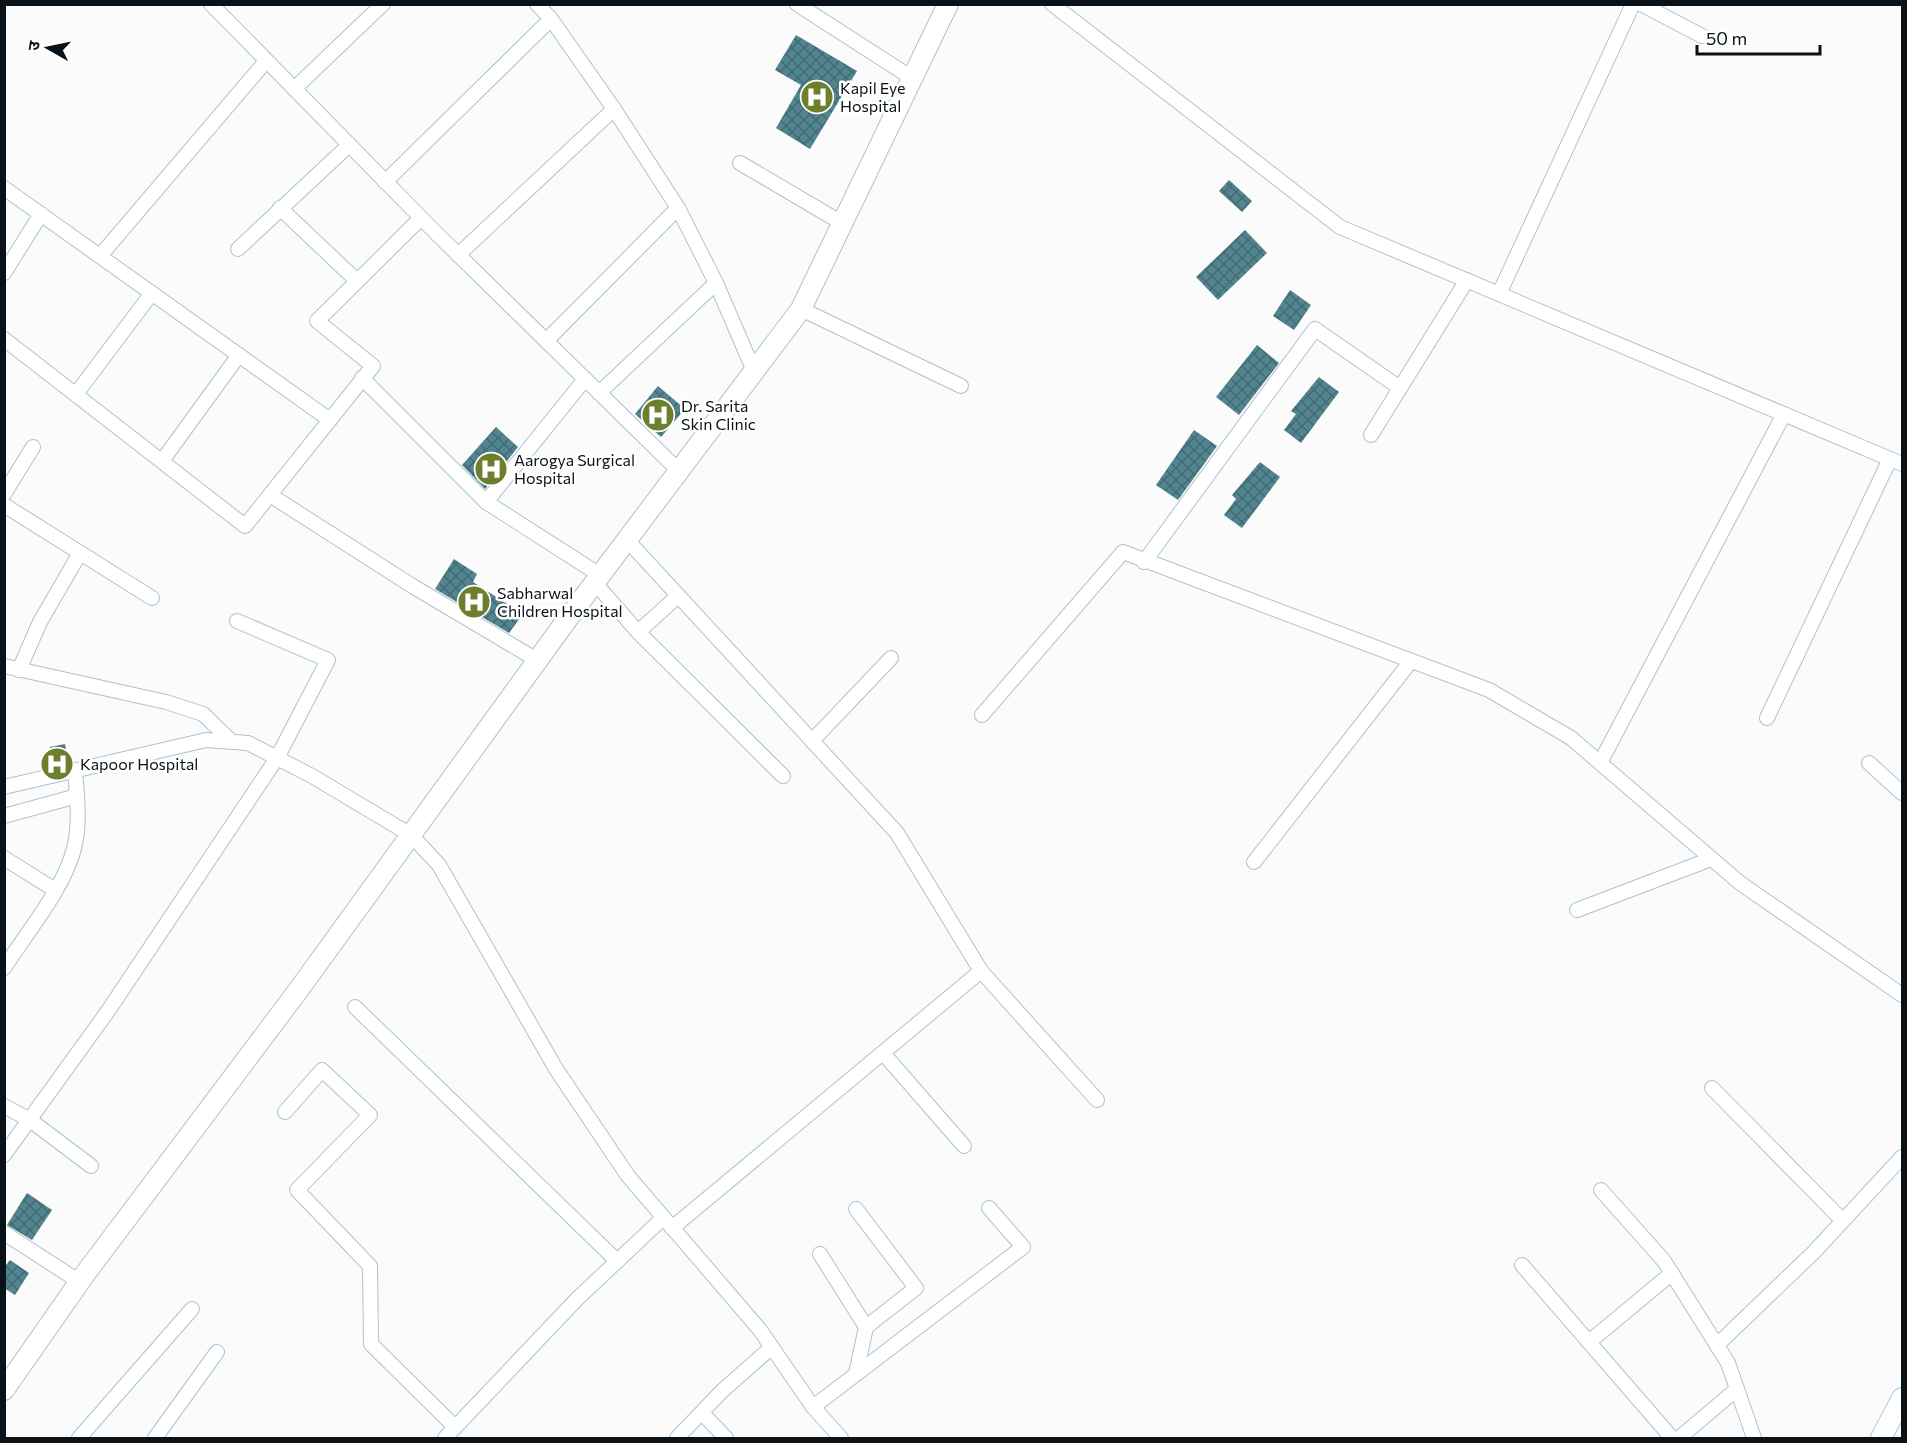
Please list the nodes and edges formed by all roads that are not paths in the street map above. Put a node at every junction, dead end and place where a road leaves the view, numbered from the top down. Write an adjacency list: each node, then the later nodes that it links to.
1 (211, 4): 11 (street)
2 (537, 4): 9 (street)
3 (797, 4): 12 (street)
4 (948, 4): 12 (street)
5 (1052, 4): 28 (street)
6 (1633, 4): 32 (street)
7 (1641, 4): 10 (street)
8 (378, 6): 13 (street)
9 (551, 19): 14 (street); 17 (street)
10 (1702, 36)
11 (266, 61): 13 (street); 26 (street)
12 (912, 78): 23 (street)
13 (294, 89): 15 (street)
14 (614, 109): 20 (street); 25 (street)
15 (349, 145): 17 (street); 19 (street)
16 (740, 163): 23 (street)
17 (385, 182): 22 (street)
18 (4, 188): 21 (street)
19 (280, 208): 24 (street); 29 (street)
20 (678, 208): 30 (street); 35 (street)
21 (41, 214): 26 (street); 27 (street)
22 (421, 218): 25 (street); 29 (street)
23 (842, 223): 33 (street)
24 (238, 249)
25 (458, 255): 35 (street)
26 (100, 256): 31 (street)
27 (4, 273)
28 (1467, 280): 32 (street); 41 (street)
29 (357, 281): 38 (street)
30 (716, 283): 37 (street); 42 (street)
31 (153, 293): 36 (street); 43 (street)
32 (1499, 294): 44 (street)
33 (801, 309): 37 (street); 40 (street)
34 (4, 339): 43 (street)
35 (546, 341): 39 (street)
36 (239, 355): 45 (street); 48 (street)
37 (754, 371): 50 (street)
38 (362, 378): 45 (street); 53 (street)
39 (585, 379): 42 (street); 53 (street)
40 (961, 386)
41 (1400, 388): 46 (street); 57 (street)
42 (599, 393): 50 (street)
43 (76, 394): 48 (street)
44 (1784, 414): 49 (street); 73 (street)
45 (330, 420): 52 (street)
46 (1371, 435)
47 (33, 447): 51 (street)
48 (162, 461): 52 (street)
49 (1896, 462): 69 (street)
50 (679, 471): 55 (street)
51 (4, 494)
52 (270, 495): 64 (street)
53 (486, 501): 58 (street)
54 (4, 505): 56 (street)
55 (627, 540): 58 (street); 59 (street)
56 (80, 553): 60 (street); 67 (street)
57 (1144, 562): 65 (street); 68 (street)
58 (598, 579): 62 (street); 64 (street)
59 (678, 596): 62 (street); 70 (street)
60 (152, 598)
61 (237, 621): 72 (street)
62 (638, 632): 76 (street)
63 (891, 658): 70 (street)
64 (537, 660): 81 (street)
65 (1411, 661): 73 (street); 84 (street)
66 (4, 666): 67 (street)
67 (19, 670): 71 (street)
68 (982, 715)
69 (1767, 718)
70 (812, 741): 88 (street)
71 (232, 742): 72 (street); 75 (street)
72 (277, 758): 81 (street); 96 (street)
73 (1600, 763): 83 (street)
74 (1869, 763): 78 (street)
75 (75, 771): 77 (street); 79 (street)
76 (783, 776)
77 (4, 787)
78 (1902, 793)
79 (77, 796): 80 (street); 85 (street)
80 (4, 816)
81 (411, 835): 105 (street); 111 (street)
82 (4, 858): 85 (street)
83 (1711, 859): 86 (street); 89 (street)
84 (1254, 862)
85 (55, 890): 87 (street)
86 (1577, 910)
87 (4, 968)
88 (981, 971): 91 (street); 93 (street)
89 (1902, 995)
90 (355, 1007): 108 (street)
91 (883, 1053): 97 (street); 105 (street)
92 (1712, 1088): 104 (street)
93 (1097, 1100)
94 (4, 1106): 96 (street)
95 (285, 1112): 124 (street)
96 (30, 1120): 98 (street); 100 (street)
97 (964, 1146)
98 (4, 1155)
99 (1902, 1157): 104 (street)
100 (91, 1166)
101 (1601, 1190): 110 (street)
102 (989, 1208): 118 (street)
103 (856, 1209): 113 (street)
104 (1843, 1221): 115 (street)
105 (668, 1223): 108 (street); 116 (street)
106 (4, 1233): 111 (street)
107 (820, 1254): 113 (street)
108 (617, 1262): 124 (street)
109 (1522, 1265): 114 (street)
110 (1672, 1273): 114 (street); 115 (street)
111 (80, 1282): 119 (street)
112 (192, 1309): 126 (street)
113 (866, 1327): 118 (street)
114 (1589, 1342): 131 (street)
115 (1717, 1345): 120 (street)
116 (772, 1347): 122 (street); 123 (street)
117 (218, 1352): 127 (street)
118 (856, 1374): 122 (street)
119 (8, 1378)
120 (1737, 1389): 132 (street); 133 (street)
121 (1902, 1398): 134 (street)
122 (813, 1407): 125 (street)
123 (702, 1413): 129 (street); 130 (street)
124 (455, 1428): 128 (street)
125 (834, 1436)
126 (79, 1438)
127 (155, 1438)
128 (445, 1438)
129 (677, 1438)
130 (726, 1438)
131 (1672, 1438)
132 (1678, 1438)
133 (1754, 1438)
134 (1881, 1438)

